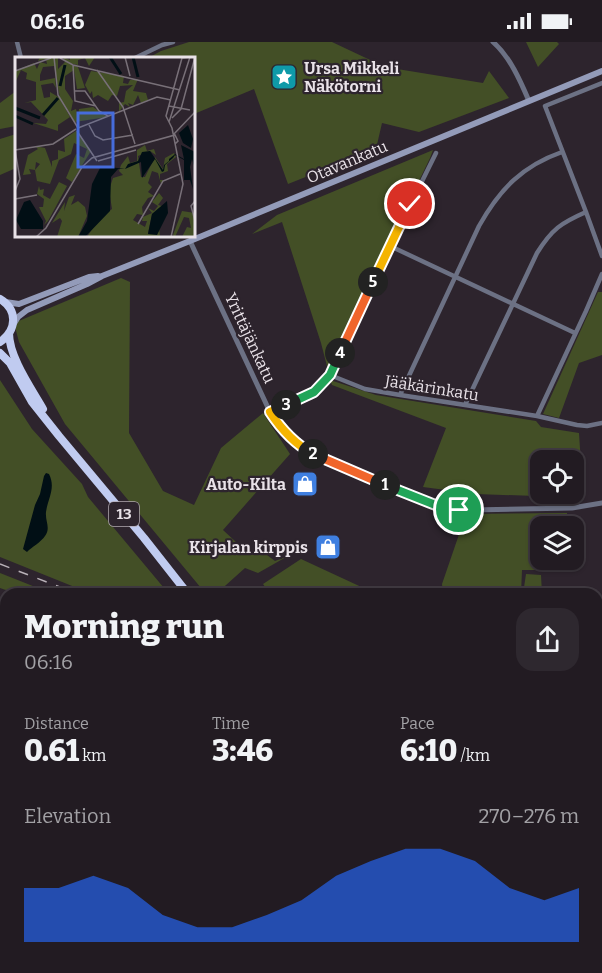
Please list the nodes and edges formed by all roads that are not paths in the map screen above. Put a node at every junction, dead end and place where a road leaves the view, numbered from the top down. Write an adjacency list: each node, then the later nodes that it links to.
1 (173, 42): 3 (street)
2 (493, 42): 6 (street)
3 (137, 57)
4 (602, 71): 6 (main road, Otavankatu)
5 (602, 83): 7 (street)
6 (529, 101): 10 (main road, Otavankatu)
7 (562, 152): 9 (street); 15 (street)
8 (436, 153): 11 (street)
9 (586, 212): 12 (street); 17 (street)
10 (190, 242): 14 (main road, Otavankatu); 27 (street, Yrittäjänkatu)
11 (390, 246): 15 (street); 24 (street)
12 (602, 256)
13 (602, 274): 19 (street)
14 (102, 276): 16 (main road, Otavankatu); 18 (main road, Otavankatu)
15 (455, 276): 17 (street); 25 (street)
16 (3, 301): 18 (highway, 13)
17 (514, 304): 19 (street); 26 (street)
18 (11, 329): 20 (highway); 30 (highway, 13)
19 (575, 333): 28 (street)
20 (0, 342)
21 (0, 353): 23 (highway, 13)
22 (0, 358): 23 (highway)
23 (14, 371): 30 (highway, 13)
24 (330, 375): 25 (street, Jääkärinkatu); 27 (street)
25 (400, 395): 26 (street, Jääkärinkatu)
26 (465, 405): 28 (street, Jääkärinkatu)
27 (270, 412): 31 (street, Yrittäjänkatu)
28 (537, 417): 29 (street, Jääkärinkatu)
29 (602, 423)
30 (59, 436): 32 (highway, 13)
31 (602, 503)
32 (183, 588)

